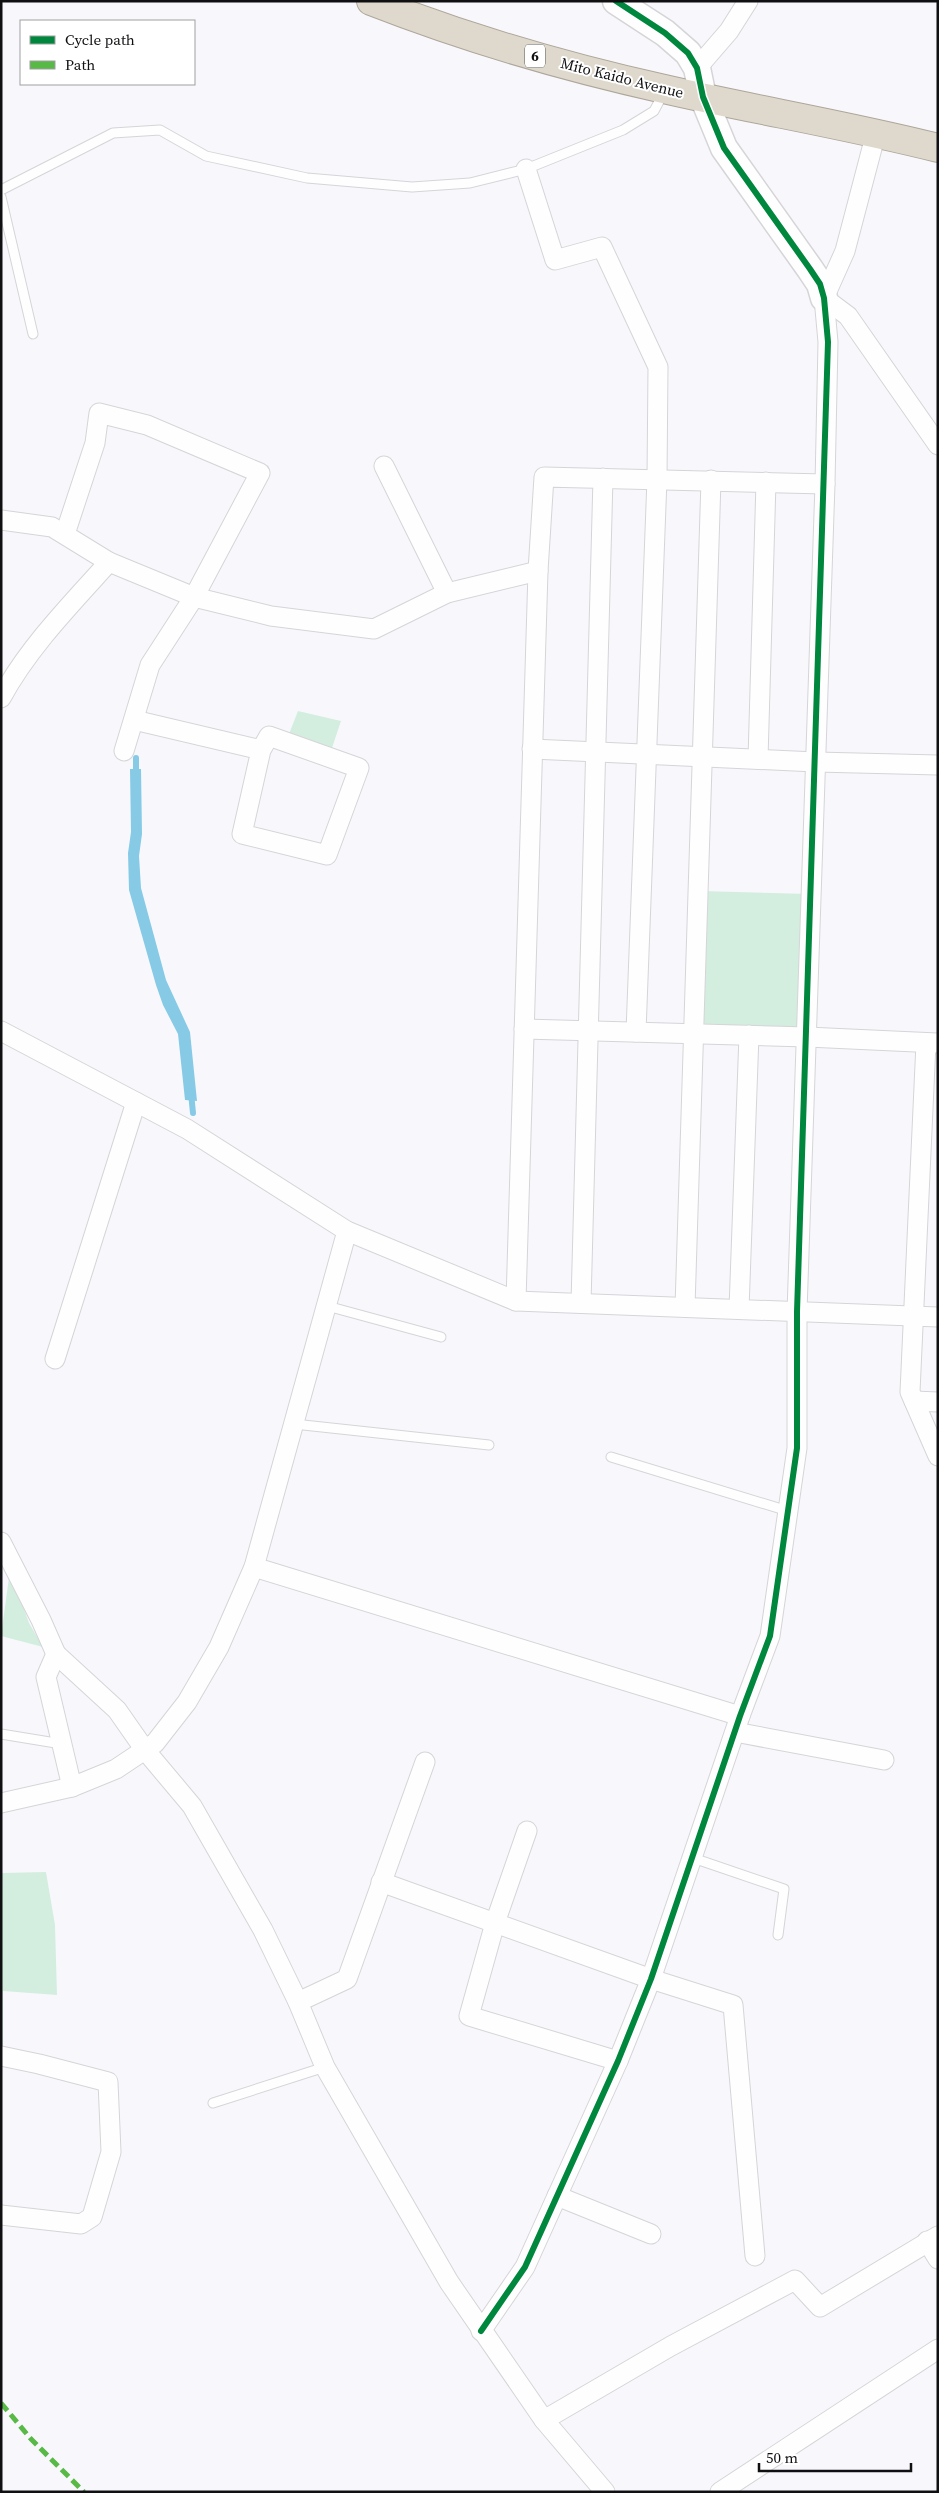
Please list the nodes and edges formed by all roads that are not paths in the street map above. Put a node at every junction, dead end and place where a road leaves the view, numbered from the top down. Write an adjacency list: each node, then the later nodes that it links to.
1 (371, 1): 5 (highway, Mito Kaido Avenue / 6)
2 (616, 1): 4 (street)
3 (748, 1): 4 (street)
4 (697, 68): 6 (street)
5 (665, 90): 6 (highway, Mito Kaido Avenue / 6); 9 (lane)
6 (703, 96): 7 (highway, Mito Kaido Avenue / 6); 12 (street)
7 (876, 132): 8 (highway, Mito Kaido Avenue / 6); 12 (street)
8 (938, 148)
9 (526, 169): 10 (lane); 17 (street)
10 (1, 190)
11 (1, 197): 13 (lane)
12 (824, 298): 14 (street); 20 (street)
13 (33, 334)
14 (938, 445)
15 (384, 466): 25 (street)
16 (603, 478): 17 (street); 24 (street); 32 (street)
17 (657, 479): 18 (street); 33 (street)
18 (712, 480): 19 (street); 34 (street)
19 (766, 482): 20 (street); 35 (street)
20 (825, 484): 36 (street)
21 (1, 520): 22 (street)
22 (65, 534): 23 (street); 26 (street)
23 (109, 562): 26 (street); 27 (street)
24 (538, 571): 25 (street); 29 (street)
25 (447, 593): 26 (street)
26 (194, 597): 28 (street)
27 (1, 698)
28 (134, 720): 30 (street); 31 (street)
29 (532, 749): 32 (street); 38 (street)
30 (261, 750): 30 (street)
31 (124, 751)
32 (596, 752): 33 (street); 40 (street)
33 (647, 754): 34 (street); 41 (street)
34 (702, 757): 35 (street); 42 (street)
35 (758, 759): 36 (street)
36 (816, 762): 37 (street); 44 (street)
37 (938, 765)
38 (524, 1029): 40 (street); 48 (street)
39 (1, 1031): 46 (street)
40 (588, 1031): 41 (street); 49 (street)
41 (636, 1032): 42 (street)
42 (694, 1034): 43 (street); 51 (street)
43 (749, 1035): 44 (street); 52 (street)
44 (806, 1037): 45 (street); 53 (street)
45 (932, 1043): 54 (street)
46 (136, 1102): 47 (street); 57 (street)
47 (347, 1231): 48 (street); 50 (street)
48 (516, 1301): 49 (street)
49 (581, 1304): 51 (street)
50 (327, 1306): 56 (lane); 60 (street)
51 (685, 1307): 52 (street)
52 (739, 1309): 53 (street)
53 (797, 1312): 54 (street); 64 (street)
54 (915, 1317): 55 (street); 58 (street)
55 (938, 1317)
56 (441, 1337)
57 (56, 1359)
58 (914, 1401): 59 (street); 62 (street)
59 (938, 1402)
60 (294, 1424): 61 (lane); 66 (street)
61 (489, 1445)
62 (938, 1456)
63 (611, 1457): 64 (lane)
64 (788, 1511): 68 (street)
65 (1, 1542): 67 (street)
66 (254, 1567): 68 (street); 71 (street)
67 (56, 1654): 70 (street); 71 (street)
68 (738, 1724): 72 (street); 77 (street)
69 (1, 1734): 70 (lane)
70 (62, 1744): 74 (street)
71 (145, 1750): 74 (street); 82 (street)
72 (884, 1760)
73 (425, 1762): 78 (street)
74 (72, 1788): 75 (street)
75 (1, 1802)
76 (527, 1831): 79 (street)
77 (692, 1858): 80 (lane); 81 (street)
78 (382, 1882): 79 (street); 82 (street)
79 (495, 1923): 81 (street); 84 (street)
80 (778, 1935)
81 (651, 1979): 84 (street); 91 (street)
82 (298, 2002): 85 (street)
83 (1, 2056): 88 (street)
84 (618, 2061): 87 (street)
85 (325, 2066): 86 (lane); 93 (street)
86 (213, 2103)
87 (557, 2196): 89 (street); 93 (street)
88 (1, 2215)
89 (651, 2234)
90 (933, 2238): 92 (street); 95 (street)
91 (755, 2256)
92 (938, 2259)
93 (481, 2330): 95 (street)
94 (938, 2349): 97 (street)
95 (544, 2420): 96 (street)
96 (605, 2492)
97 (720, 2492)

